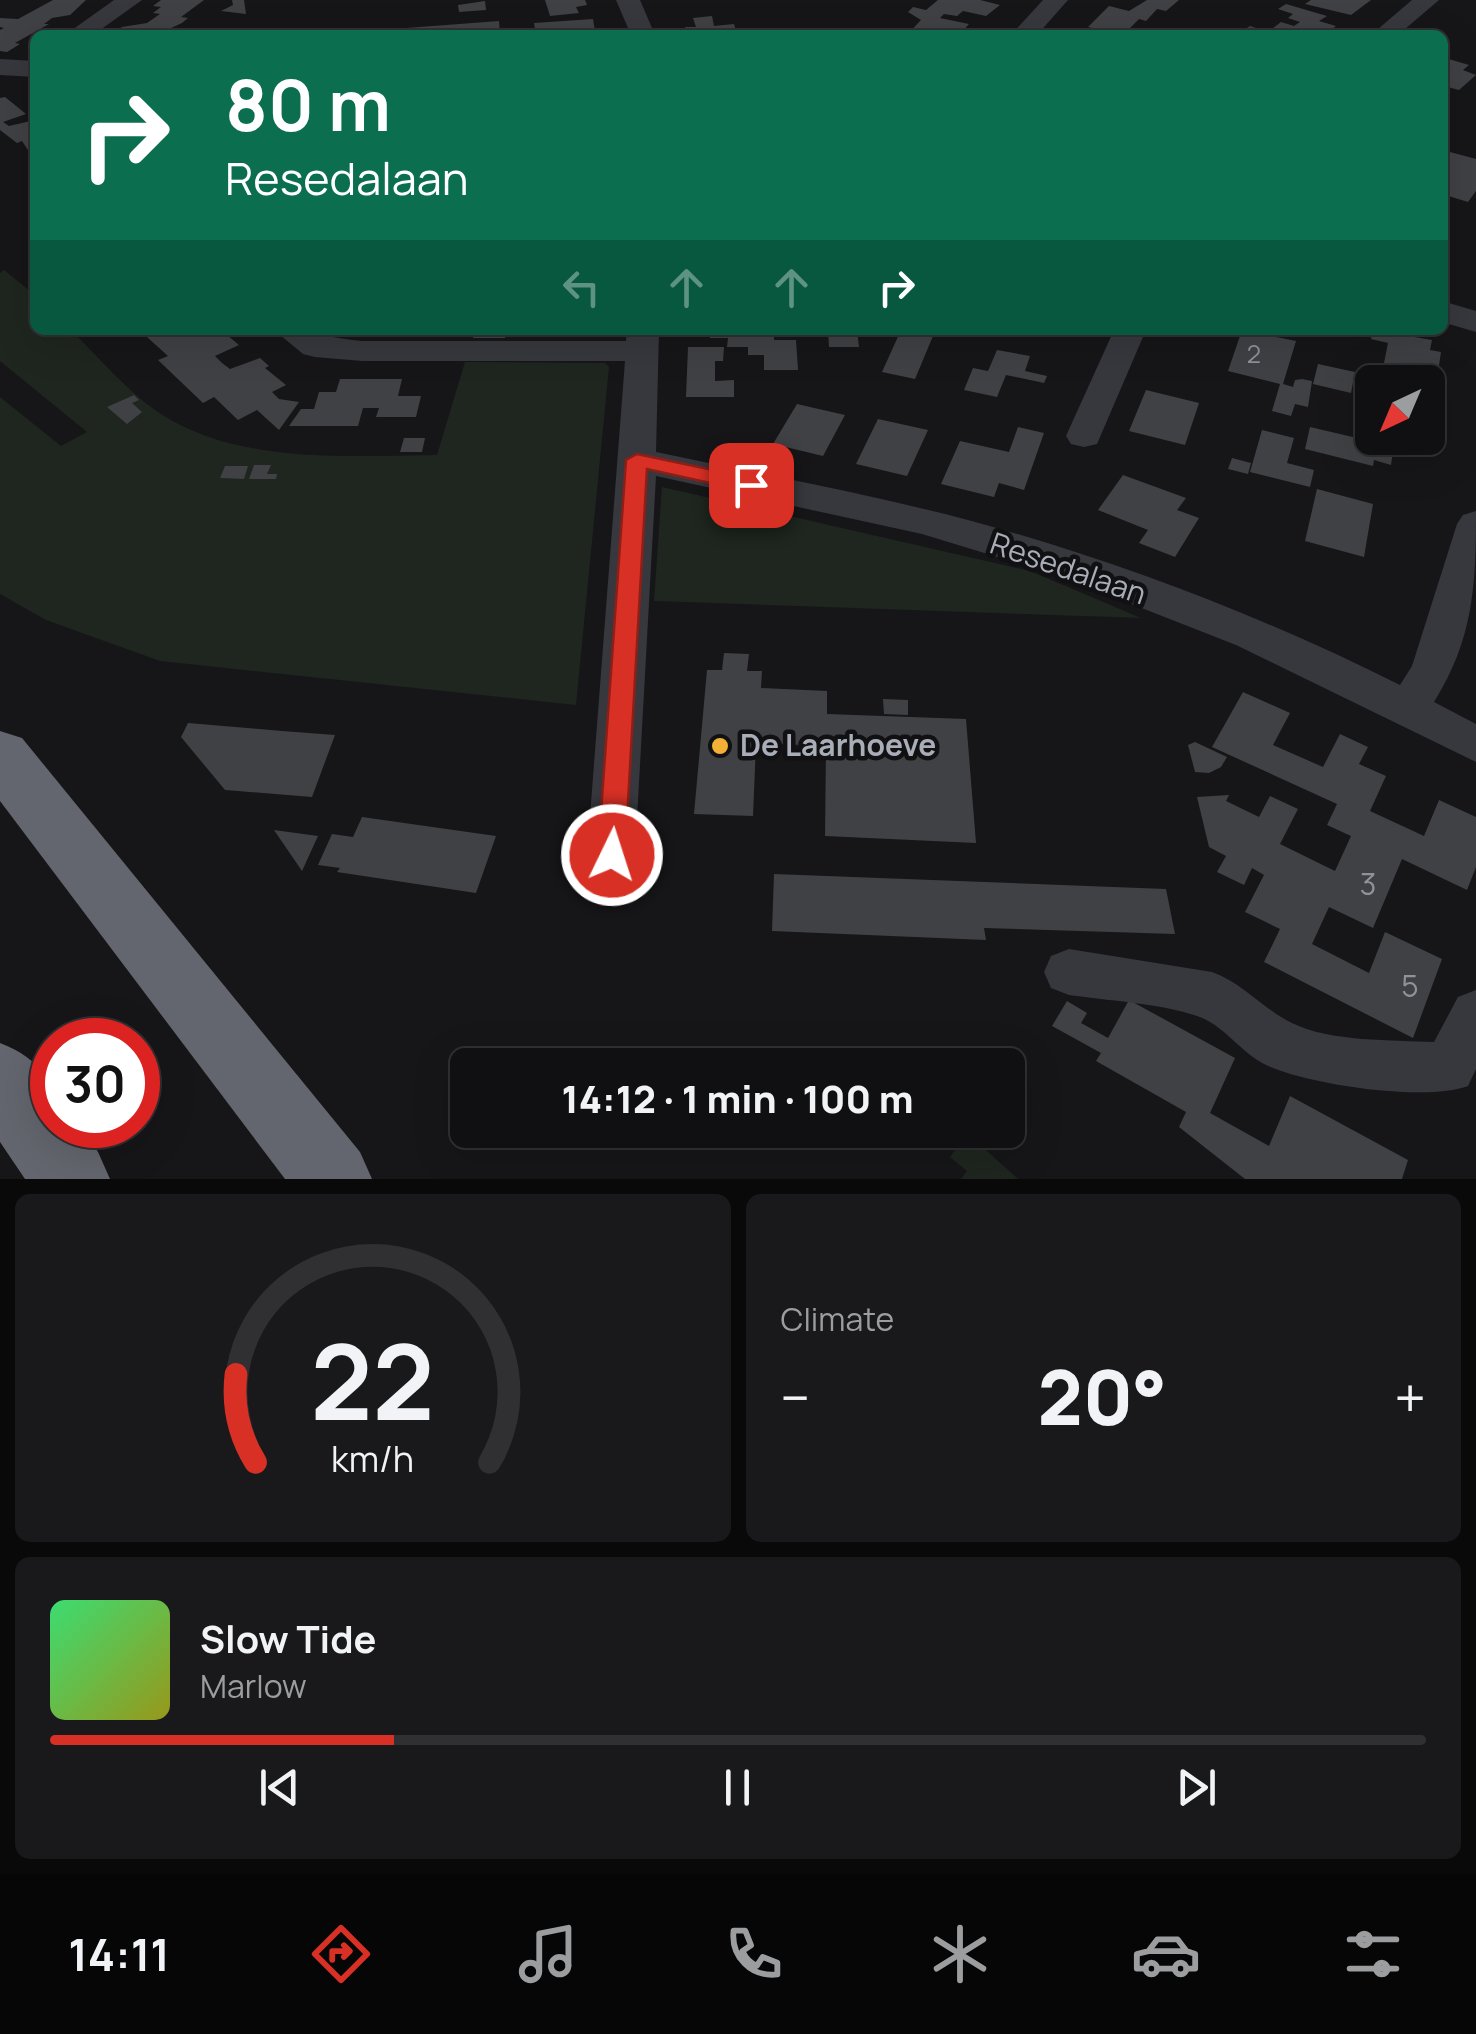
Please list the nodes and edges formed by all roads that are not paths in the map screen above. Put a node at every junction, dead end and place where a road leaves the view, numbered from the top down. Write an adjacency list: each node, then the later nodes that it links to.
1 (130, 0): 5 (street)
2 (628, 0): 6 (street)
3 (1056, 0): 7 (street)
4 (1427, 0): 8 (street)
5 (85, 30)
6 (641, 30)
7 (1028, 30)
8 (1388, 30)
9 (0, 67): 10 (street)
10 (30, 68)
11 (1448, 314): 12 (street)
12 (1476, 322)
13 (297, 335): 15 (street)
14 (1128, 335): 16 (street)
15 (641, 341): 17 (street)
16 (1084, 436)
17 (637, 460): 19 (street, Resedalaan); 22 (street)
18 (1476, 524): 19 (street)
19 (1408, 707): 20 (street, Resedalaan)
20 (1476, 745)
21 (0, 755): 27 (highway)
22 (612, 855)
23 (1069, 972): 24 (street)
24 (1476, 1014)
25 (0, 1078): 26 (highway)
26 (71, 1179)
27 (333, 1179)

